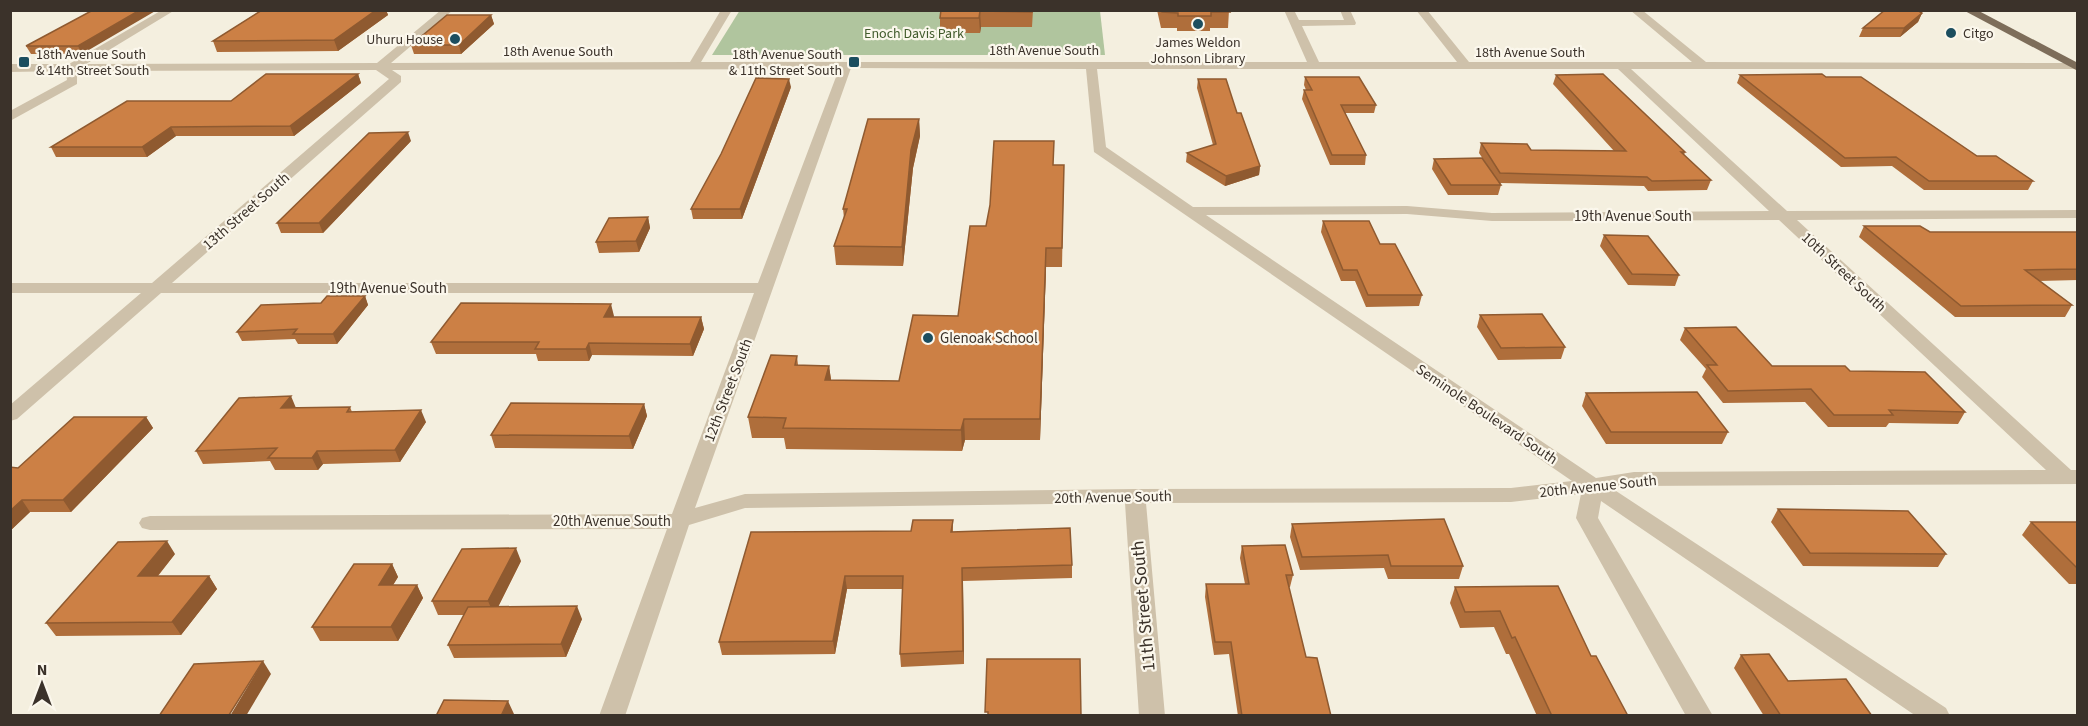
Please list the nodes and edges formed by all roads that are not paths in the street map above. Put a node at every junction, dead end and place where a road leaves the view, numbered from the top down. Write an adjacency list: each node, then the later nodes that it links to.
1 (170, 10): 20 (street)
2 (448, 10): 15 (street)
3 (727, 10): 12 (street)
4 (1289, 10): 9 (street)
5 (1345, 10): 9 (street)
6 (1421, 10): 14 (street)
7 (1635, 10): 17 (street)
8 (1968, 10): 18 (main road)
9 (1295, 23): 13 (street)
10 (846, 65): 11 (street, 18th Avenue South); 12 (street, 18th Avenue South); 27 (street, 12th Street South)
11 (1091, 65): 13 (street, 18th Avenue South); 22 (street, Seminole Boulevard South)
12 (693, 66): 15 (street, 18th Avenue South)
13 (1315, 66): 14 (street, 18th Avenue South)
14 (1466, 66): 16 (street, 18th Avenue South)
15 (380, 67): 20 (street, 18th Avenue South); 26 (street, 13th Street South)
16 (1622, 67): 17 (street, 18th Avenue South); 23 (street, 10th Street South)
17 (1705, 67): 18 (street, 18th Avenue South)
18 (2076, 67)
19 (10, 68): 20 (street, 18th Avenue South)
20 (71, 68): 21 (street)
21 (10, 117)
22 (1188, 211): 23 (street, 19th Avenue South); 30 (street, Seminole Boulevard South)
23 (1783, 214): 24 (street, 19th Avenue South); 29 (street, 10th Street South)
24 (2078, 214)
25 (10, 288): 26 (street, 19th Avenue South)
26 (157, 288): 27 (street, 19th Avenue South); 28 (street, 13th Street South)
27 (766, 288): 32 (street, 12th Street South)
28 (10, 415)
29 (2072, 477): 30 (street, 20th Avenue South)
30 (1593, 486): 31 (street, 20th Avenue South); 36 (street); 37 (street, Seminole Boulevard South)
31 (1135, 496): 32 (street, 20th Avenue South); 35 (street, 11th Street South)
32 (678, 521): 33 (street, 20th Avenue South); 34 (street, 12th Street South)
33 (150, 523)
34 (612, 716)
35 (1152, 716)
36 (1700, 716)
37 (1937, 716)

